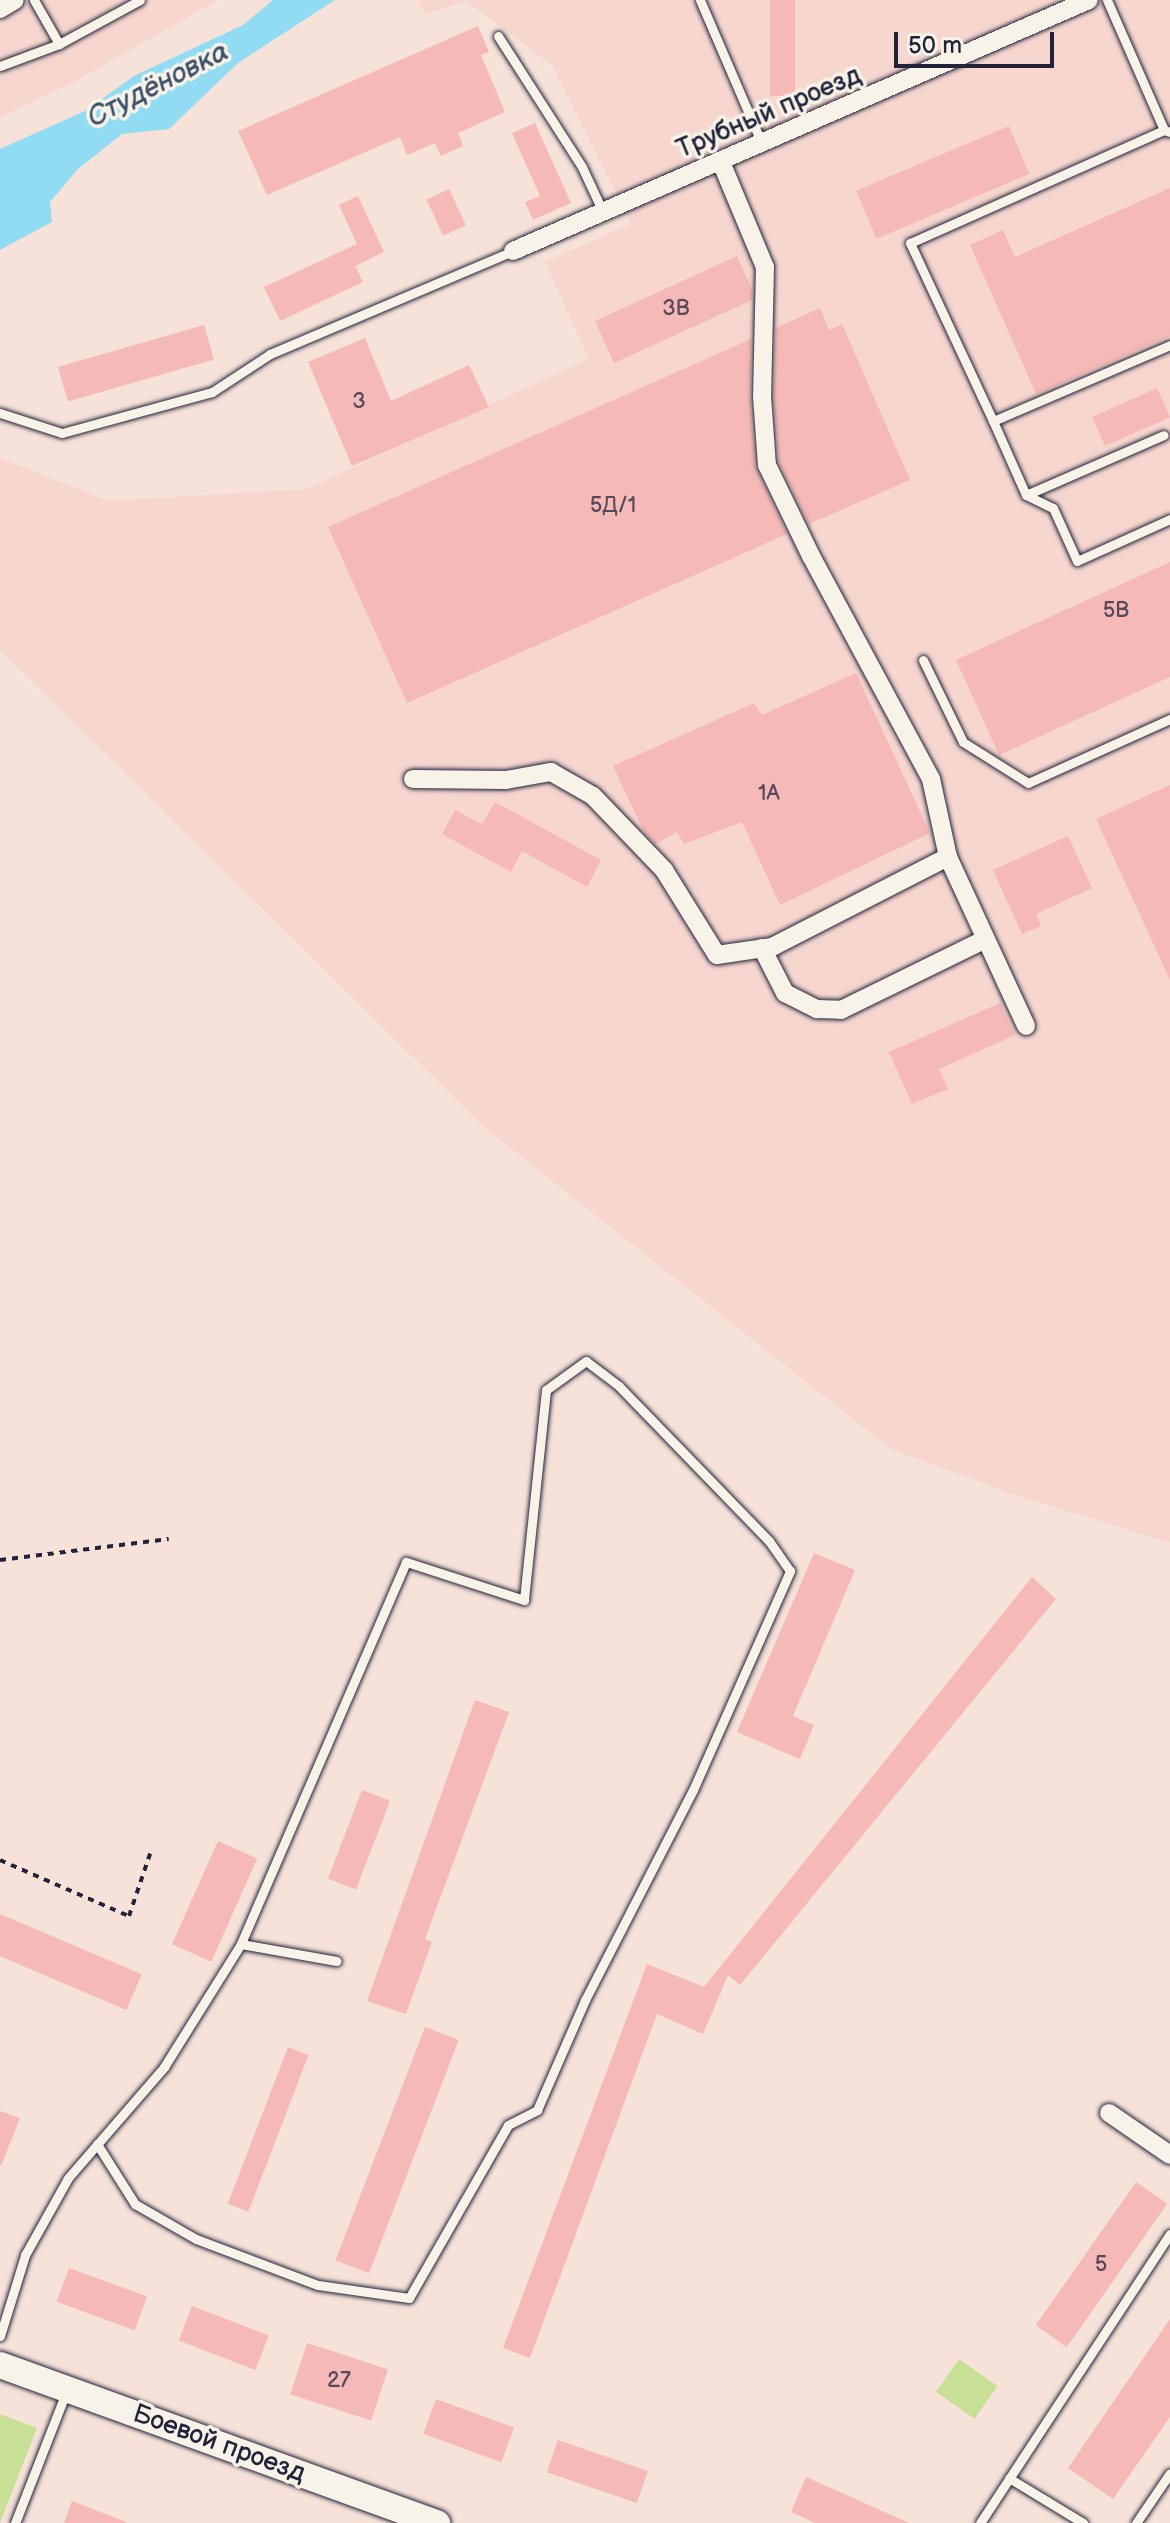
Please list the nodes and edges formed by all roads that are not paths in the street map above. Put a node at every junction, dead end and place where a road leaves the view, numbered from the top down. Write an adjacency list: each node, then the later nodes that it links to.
1 (15, 0): 7 (street)
2 (34, 0): 9 (lane)
3 (140, 0): 9 (lane)
4 (700, 0): 12 (lane)
5 (1089, 0): 12 (street, Трубный проезд)
6 (1107, 0): 11 (lane)
7 (0, 9)
8 (498, 36): 14 (lane)
9 (59, 44): 10 (lane)
10 (0, 66)
11 (1167, 131): 18 (lane)
12 (762, 144): 13 (street, Трубный проезд)
13 (721, 162): 14 (street, Трубный проезд); 25 (street)
14 (603, 212): 15 (street, Трубный проезд)
15 (513, 251): 17 (lane)
16 (1170, 345): 18 (lane)
17 (0, 413)
18 (993, 421): 20 (lane)
19 (1164, 435): 20 (lane)
20 (1026, 495): 21 (lane)
21 (1170, 519)
22 (923, 660): 23 (lane)
23 (1170, 719)
24 (413, 779): 27 (street)
25 (948, 857): 26 (street); 27 (street)
26 (986, 939): 27 (street); 28 (street)
27 (762, 948)
28 (1026, 1026)
29 (241, 1944): 30 (lane); 32 (lane); 32 (lane)
30 (336, 1961)
31 (1109, 2113): 33 (street)
32 (97, 2144): 35 (lane)
33 (1170, 2155)
34 (1170, 2234): 39 (lane)
35 (0, 2336)
36 (0, 2365): 37 (street, Боевой проезд)
37 (67, 2389): 40 (lane); 41 (street, Боевой проезд)
38 (1170, 2473): 44 (lane)
39 (1009, 2478): 42 (lane); 43 (lane)
40 (15, 2523)
41 (437, 2523)
42 (980, 2523)
43 (1083, 2523)
44 (1136, 2523)

